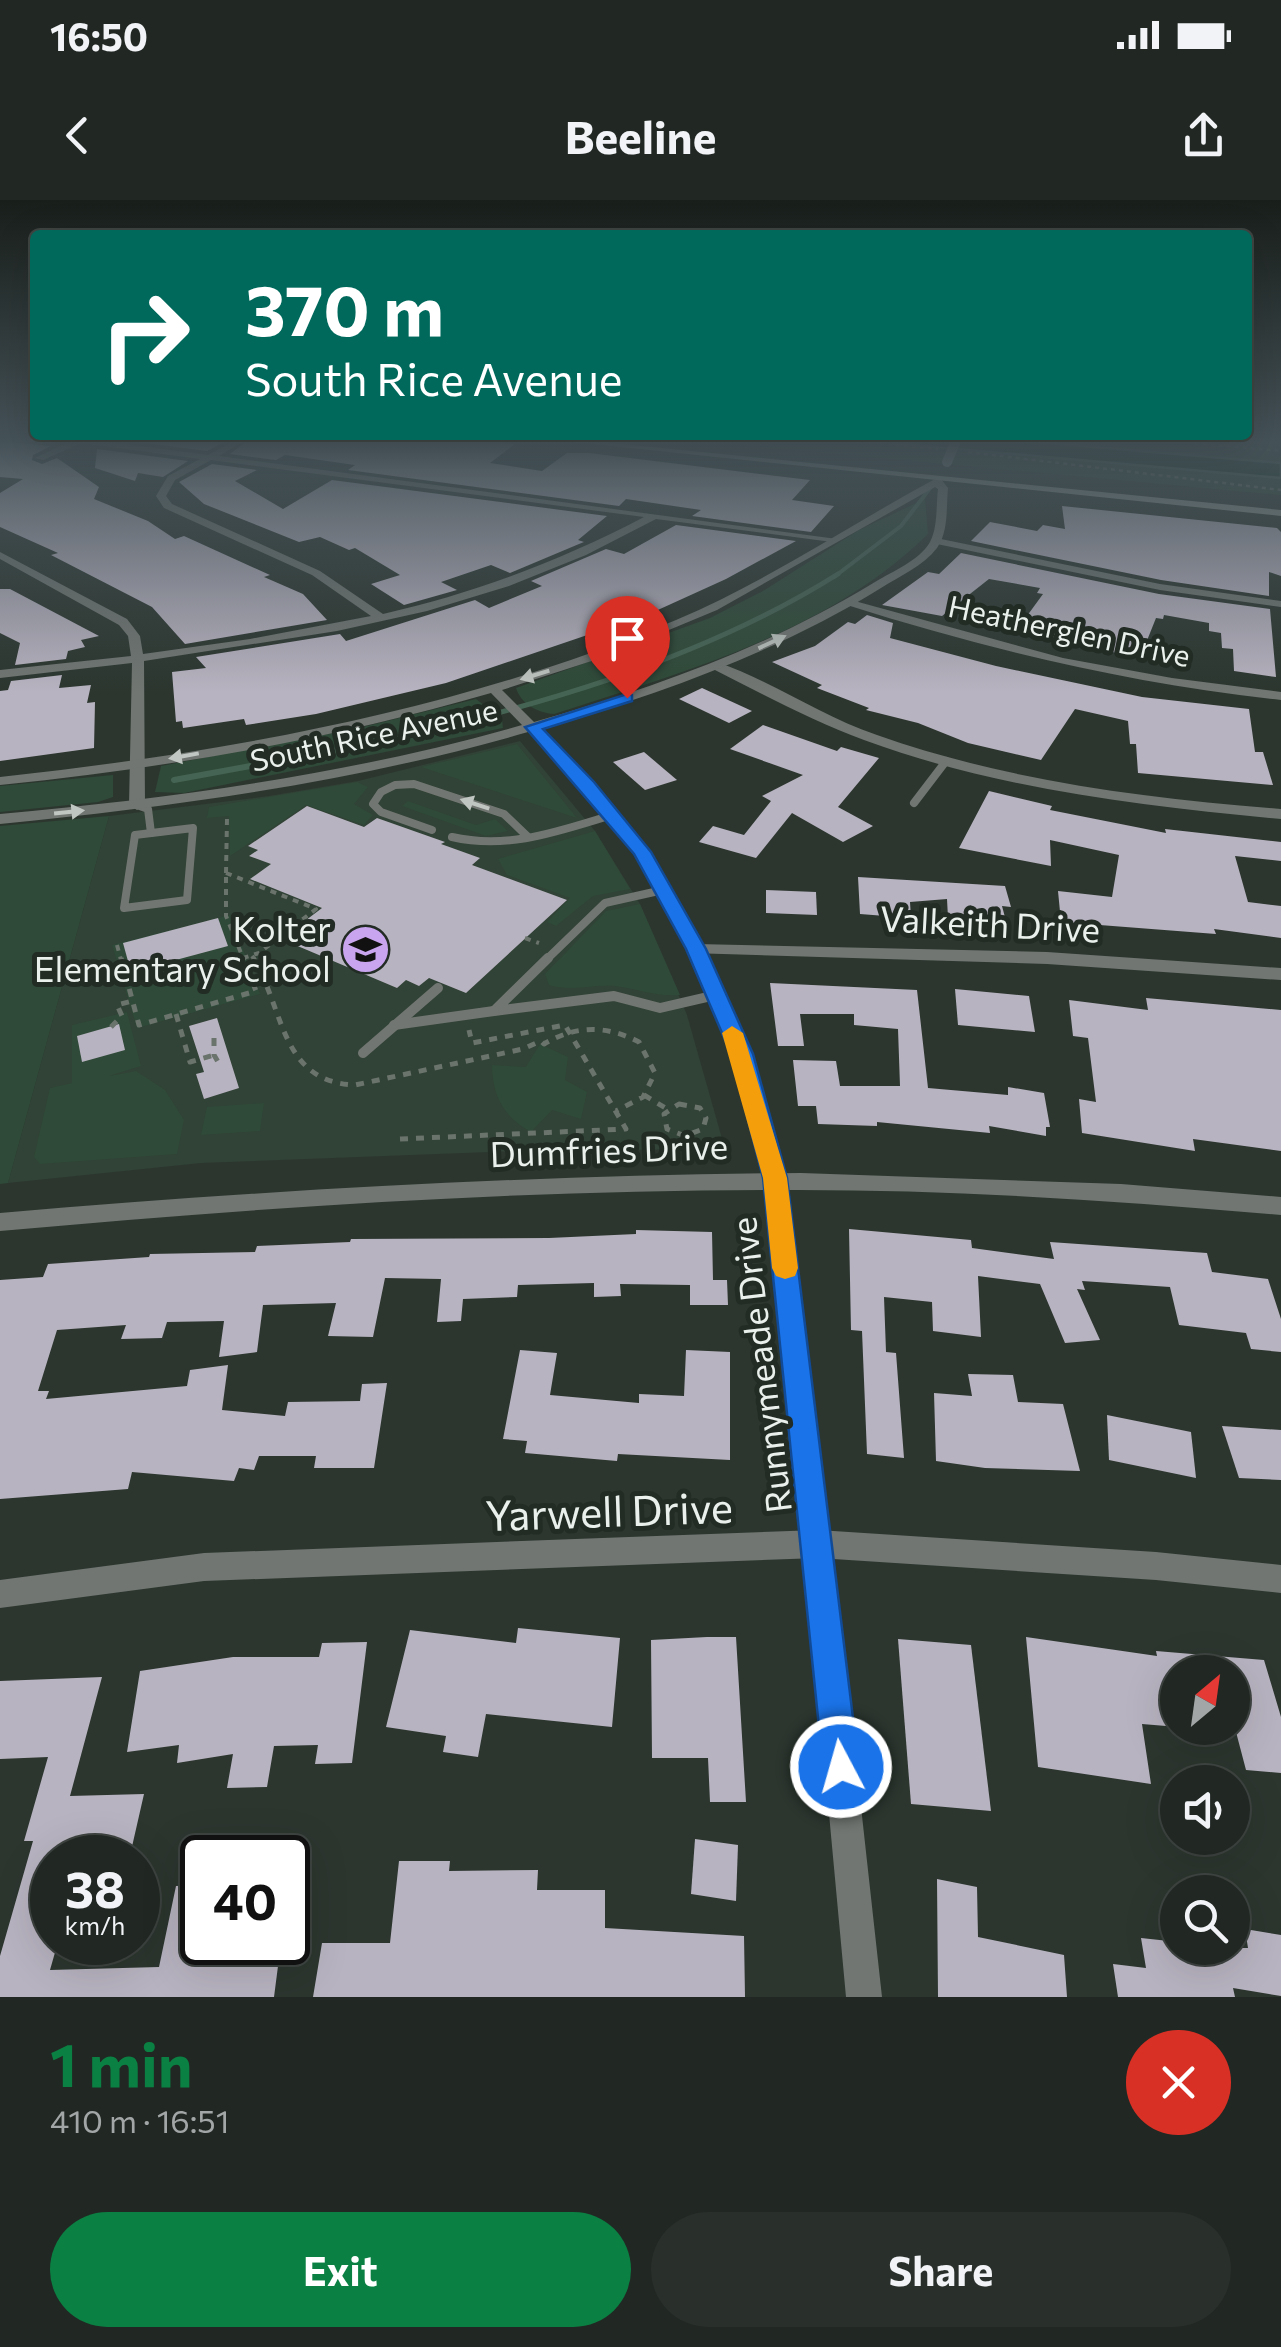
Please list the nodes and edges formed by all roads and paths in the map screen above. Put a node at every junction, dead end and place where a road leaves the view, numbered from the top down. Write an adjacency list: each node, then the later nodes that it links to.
1 (210, 525): 11 (street)
2 (640, 525): 11 (street)
3 (723, 525): 6 (street)
4 (857, 525): 6 (street, South Rice Avenue)
5 (938, 525): 7 (street)
6 (832, 539): 15 (street, South Rice Avenue, one-way to 15)
7 (936, 541): 9 (street, South Rice Avenue); 10 (street)
8 (0, 555): 12 (street)
9 (850, 603): 13 (street, South Rice Avenue, one-way to 9); 16 (street, Heatherglen Drive)
10 (1281, 604)
11 (379, 616): 12 (street)
12 (138, 659): 14 (street); 19 (street)
13 (717, 666): 17 (street, South Rice Avenue); 18 (street)
14 (0, 674)
15 (493, 688): 17 (street, Runnymeade Drive); 19 (street, South Rice Avenue, one-way to 19)
16 (1281, 696)
17 (527, 721): 22 (street, South Rice Avenue); 23 (street, Runnymeade Drive)
18 (946, 761): 21 (lane); 24 (street)
19 (137, 764): 20 (street, South Rice Avenue); 22 (street)
20 (0, 781)
21 (914, 802)
22 (137, 805): 25 (street, South Rice Avenue, one-way to 22); 28 (lane)
23 (612, 814): 29 (lane); 32 (street, Runnymeade Drive)
24 (1281, 814)
25 (0, 819)
26 (226, 819): 31 (path)
27 (432, 830): 29 (lane, one-way to 27)
28 (151, 833): 28 (lane)
29 (528, 836): 30 (lane)
30 (452, 837)
31 (226, 873): 35 (path); 35 (path)
32 (663, 890): 34 (street, Runnymeade Drive); 40 (lane)
33 (117, 945): 39 (path)
34 (696, 949): 36 (street, Valkeith Drive); 38 (street, Runnymeade Drive)
35 (243, 958): 41 (path)
36 (1281, 974)
37 (438, 988): 42 (lane)
38 (716, 995): 40 (lane); 55 (street, Runnymeade Drive)
39 (132, 1001): 41 (path); 43 (path)
40 (494, 1011): 42 (lane)
41 (176, 1014): 49 (path)
42 (394, 1025): 48 (lane)
43 (111, 1026)
44 (468, 1026): 45 (path)
45 (569, 1032): 47 (path); 51 (path); 53 (path)
46 (214, 1038): 49 (path)
47 (544, 1044)
48 (363, 1053)
49 (214, 1055): 50 (path)
50 (222, 1067)
51 (644, 1095): 52 (path); 53 (path)
52 (667, 1109): 52 (path)
53 (616, 1111): 54 (path)
54 (400, 1139)
55 (775, 1178): 56 (street, Dumfries Drive); 57 (street, Dumfries Drive); 58 (street, Runnymeade Drive)
56 (1281, 1206)
57 (0, 1222)
58 (818, 1544): 59 (street, Yarwell Drive); 60 (street, Yarwell Drive); 61 (street, Runnymeade Drive)
59 (1281, 1579)
60 (0, 1594)
61 (864, 1997)

